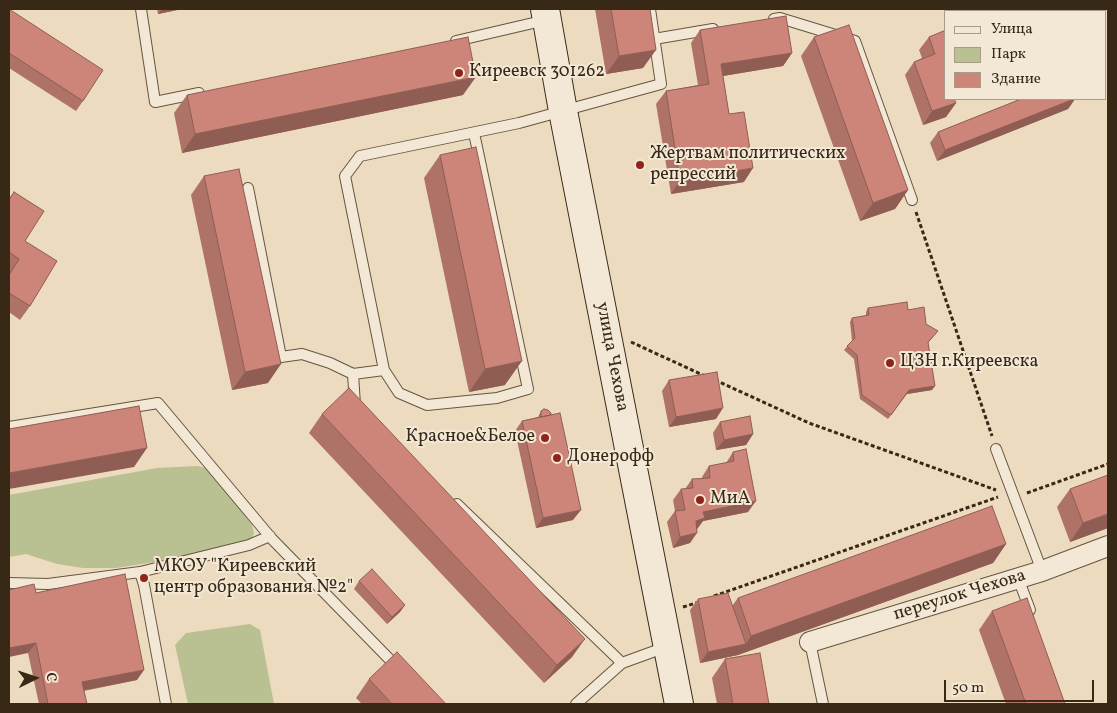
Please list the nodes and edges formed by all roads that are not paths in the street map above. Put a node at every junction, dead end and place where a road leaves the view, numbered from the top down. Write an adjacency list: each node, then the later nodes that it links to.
1 (140, 9): 8 (lane)
2 (650, 9): 6 (lane)
3 (546, 14): 7 (lane); 9 (main road, улица Чехова)
4 (760, 21): 12 (lane)
5 (722, 28): 6 (lane)
6 (654, 39): 9 (lane)
7 (443, 44)
8 (213, 90)
9 (563, 111): 10 (lane); 27 (main road, улица Чехова)
10 (474, 133): 13 (lane); 13 (lane)
11 (248, 188): 14 (lane)
12 (912, 200)
13 (384, 370): 14 (lane)
14 (353, 374): 15 (lane)
15 (362, 412)
16 (9, 427): 19 (lane)
17 (996, 449): 21 (lane)
18 (446, 494): 28 (lane)
19 (270, 536): 22 (lane); 29 (lane)
20 (1108, 546): 21 (street, переулок Чехова)
21 (1042, 571): 23 (street, переулок Чехова)
22 (140, 572): 24 (lane); 30 (lane)
23 (1018, 578): 25 (lane); 26 (street, переулок Чехова)
24 (9, 583)
25 (1034, 623)
26 (810, 642): 33 (lane)
27 (667, 646): 28 (lane); 32 (main road, улица Чехова)
28 (622, 663): 31 (lane)
29 (408, 678)
30 (166, 704)
31 (576, 704)
32 (679, 704)
33 (823, 704)

